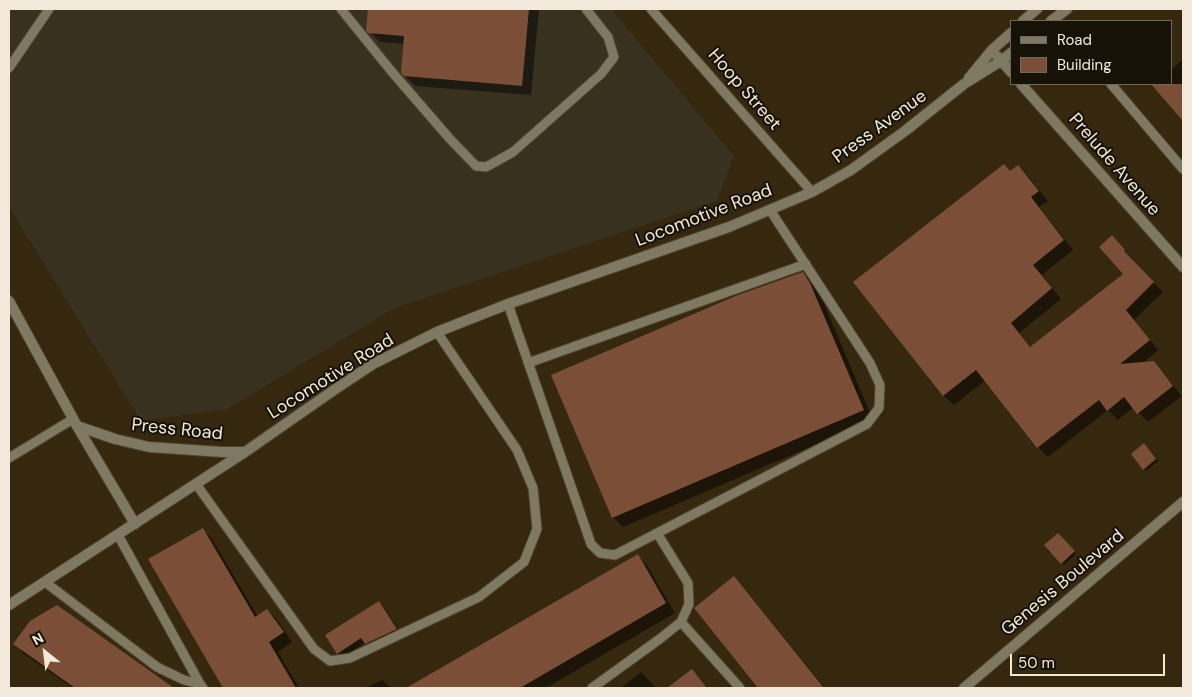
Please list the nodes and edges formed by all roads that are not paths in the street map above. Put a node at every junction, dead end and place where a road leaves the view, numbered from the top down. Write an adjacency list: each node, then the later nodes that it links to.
1 (49, 9): 13 (lane)
2 (341, 9): 3 (lane)
3 (586, 9)
4 (651, 9): 19 (lane, Hoop Street)
5 (1037, 9): 7 (street)
6 (1067, 9): 8 (street)
7 (1024, 20)
8 (1052, 20)
9 (1010, 34): 10 (street, Press Avenue)
10 (992, 50): 12 (street); 15 (street, Press Avenue)
11 (1010, 54): 12 (street, Press Avenue)
12 (1001, 61): 14 (street); 15 (street, Press Avenue)
13 (9, 68)
14 (1010, 71)
15 (964, 84): 19 (street, Press Avenue)
16 (1022, 85): 22 (street, Prelude Avenue)
17 (1112, 85): 18 (lane)
18 (1183, 168)
19 (812, 192): 20 (street, Locomotive Road)
20 (770, 210): 21 (lane); 24 (street, Locomotive Road)
21 (806, 264): 26 (lane); 33 (lane)
22 (1183, 267)
23 (9, 302): 27 (street)
24 (508, 304): 25 (street, Locomotive Road); 26 (lane)
25 (437, 332): 28 (street, Locomotive Road); 30 (lane)
26 (528, 363): 33 (lane)
27 (75, 423): 28 (street, Press Road); 29 (lane); 32 (street)
28 (245, 452): 30 (street, Locomotive Road)
29 (9, 458)
30 (196, 484): 32 (street, Locomotive Road)
31 (1183, 502): 41 (street, Genesis Boulevard)
32 (135, 524): 34 (street, Locomotive Road)
33 (657, 533): 37 (lane)
34 (118, 535): 35 (street, Locomotive Road); 38 (lane)
35 (45, 582): 36 (street, Locomotive Road); 38 (lane)
36 (9, 605)
37 (681, 622): 39 (lane); 40 (lane)
38 (202, 686)
39 (592, 688)
40 (740, 688)
41 (964, 688)

